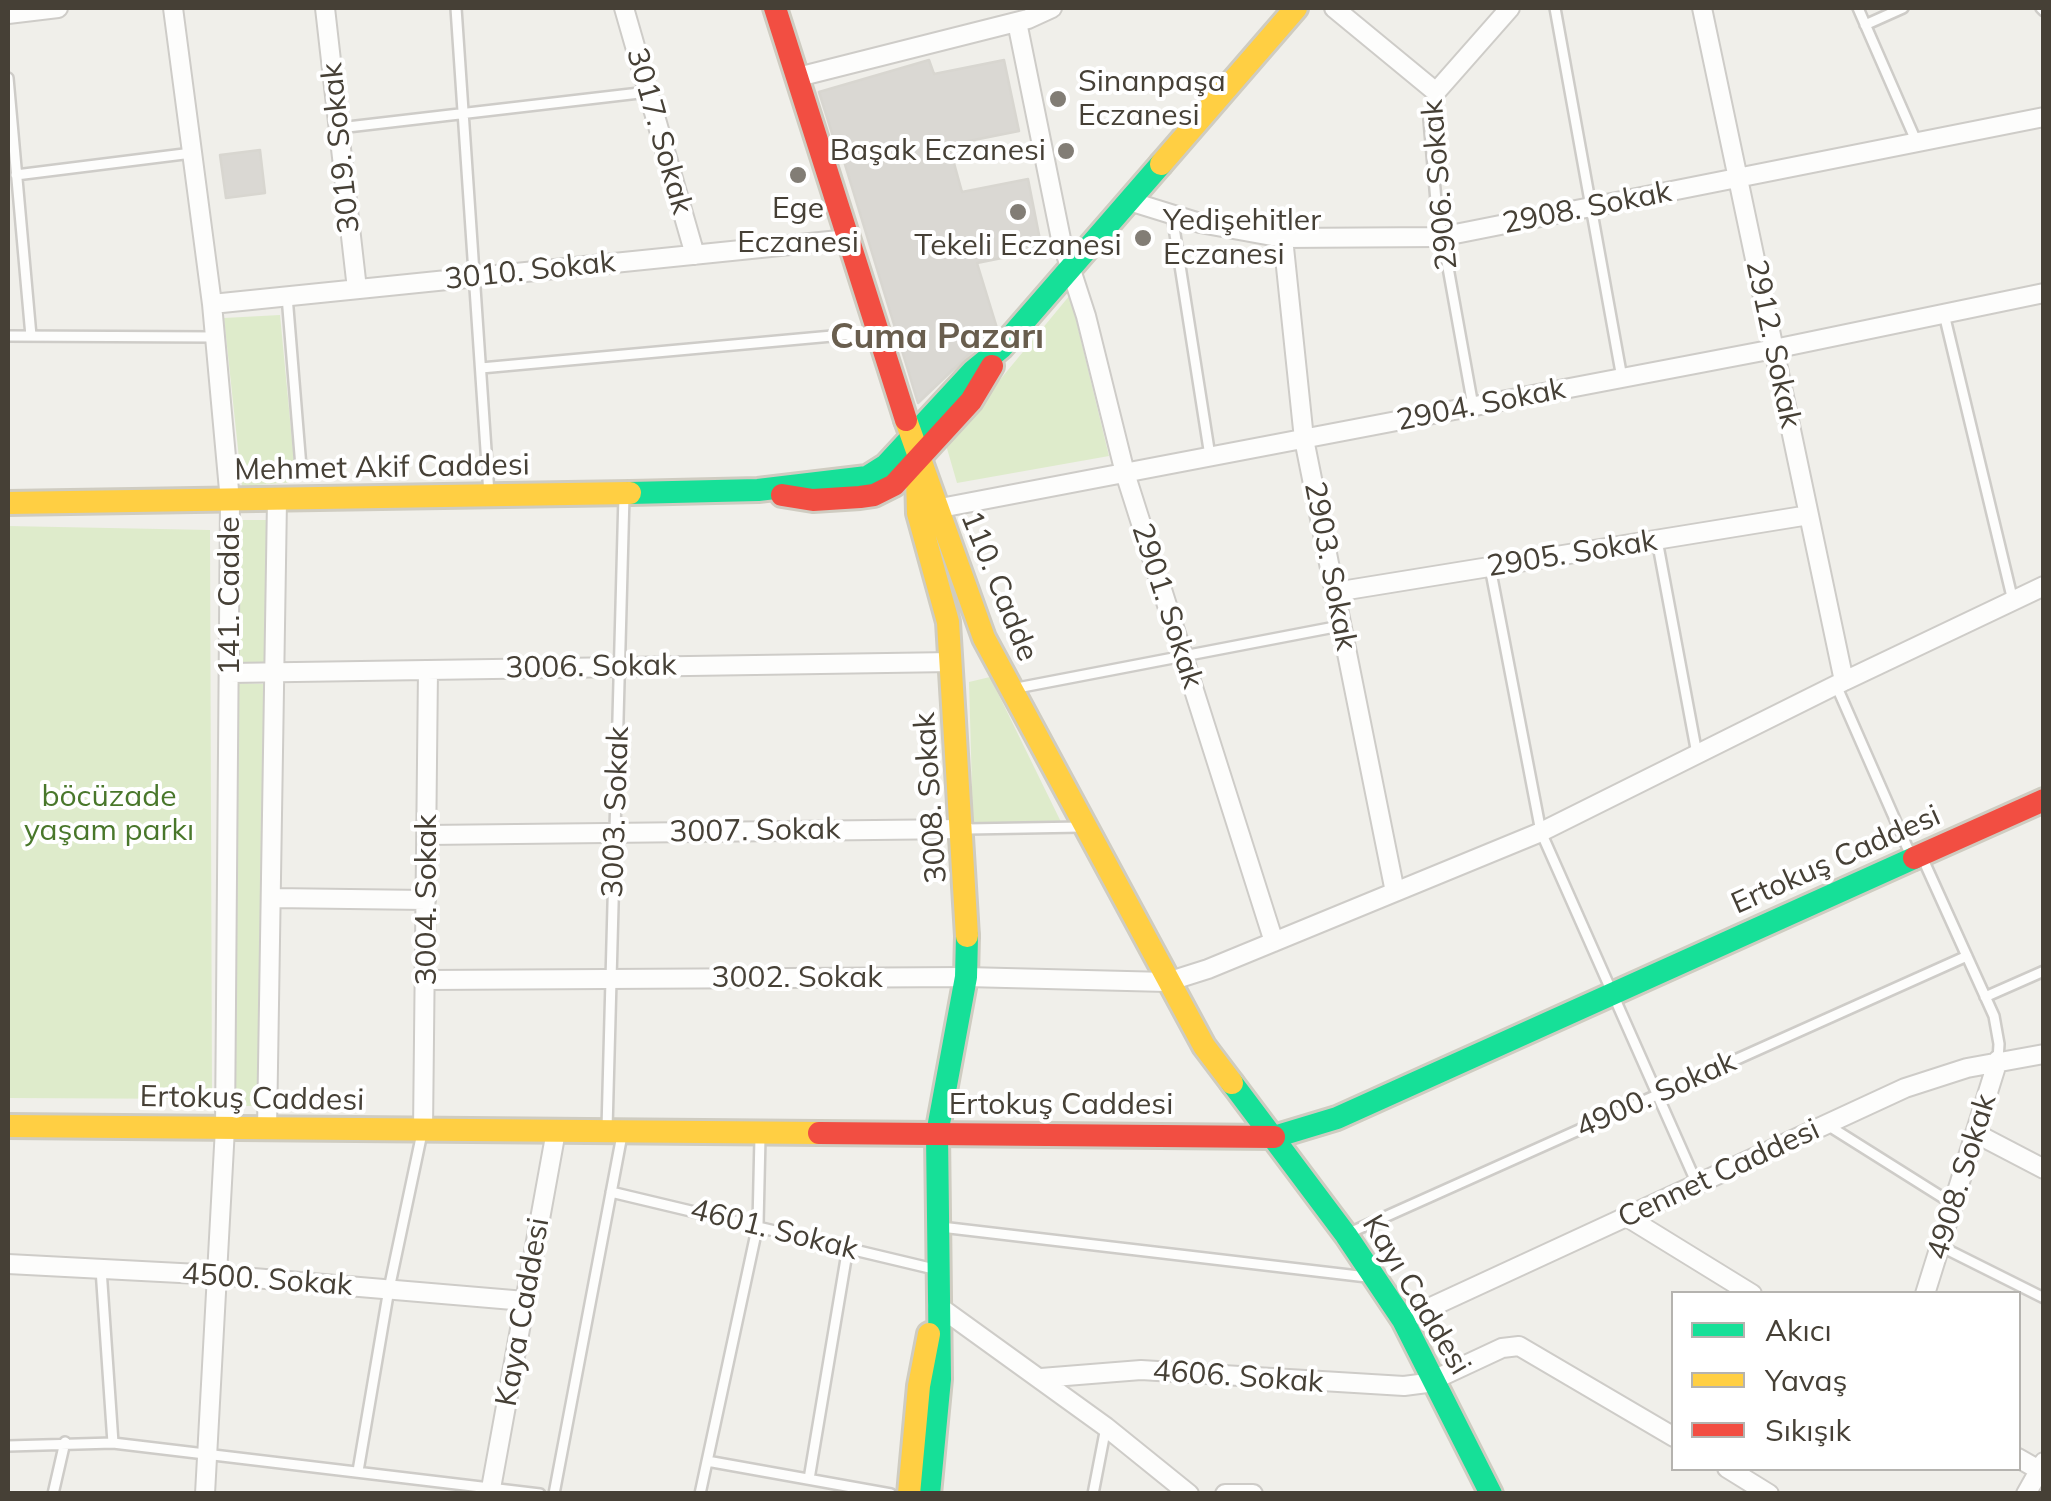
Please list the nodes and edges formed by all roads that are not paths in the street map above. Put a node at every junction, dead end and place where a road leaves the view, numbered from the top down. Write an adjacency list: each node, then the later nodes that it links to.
1 (58, 8): 15 (street)
2 (173, 8): 26 (street, 141. Cadde)
3 (325, 8): 24 (street, 3019. Sokak)
4 (456, 8): 22 (lane)
5 (624, 8): 20 (street, 3017. Sokak)
6 (776, 8): 18 (street, 110. Cadde)
7 (1052, 8): 16 (street)
8 (1296, 8): 29 (street, Mehmet Akif Caddesi)
9 (1334, 8): 21 (street, 2906. Sokak)
10 (1510, 8): 21 (street)
11 (1554, 8): 30 (lane)
12 (1702, 8): 27 (street, 2912. Sokak)
13 (1858, 8): 17 (lane)
14 (1903, 8): 17 (lane)
15 (8, 14)
16 (1023, 16): 18 (street); 36 (street, 2901. Sokak)
17 (1865, 25): 25 (lane)
18 (798, 77): 34 (street, 110. Cadde)
19 (8, 78): 28 (lane)
20 (648, 92): 22 (lane); 35 (street, 3017. Sokak)
21 (1436, 92): 32 (lane, 2906. Sokak)
22 (463, 114): 24 (lane); 37 (lane)
23 (2044, 117): 25 (street, 2908. Sokak)
24 (338, 128): 38 (street, 3019. Sokak)
25 (1917, 143): 27 (street, 2908. Sokak)
26 (192, 153): 28 (lane); 41 (street, 141. Cadde)
27 (1738, 178): 30 (street, 2908. Sokak); 47 (street, 2912. Sokak)
28 (14, 180): 45 (lane)
29 (1128, 201): 31 (street, 2908. Sokak); 36 (street, Mehmet Akif Caddesi)
30 (1591, 207): 32 (street, 2908. Sokak); 49 (lane)
31 (1172, 215): 33 (street, 2908. Sokak); 53 (lane)
32 (1440, 237): 33 (street, 2908. Sokak); 50 (lane, 2906. Sokak)
33 (1283, 238): 51 (street, 2903. Sokak)
34 (849, 239): 35 (street, 3010. Sokak); 43 (street, 110. Cadde)
35 (695, 255): 37 (street, 3010. Sokak)
36 (1070, 268): 52 (street, Mehmet Akif Caddesi); 55 (street, 2901. Sokak)
37 (475, 277): 38 (street, 3010. Sokak); 48 (lane)
38 (357, 289): 40 (street, 3010. Sokak)
39 (2044, 293): 42 (street, 2904. Sokak)
40 (287, 296): 41 (street, 3010. Sokak); 54 (lane)
41 (212, 304): 46 (street, 141. Cadde)
42 (1944, 314): 47 (street, 2904. Sokak); 69 (lane)
43 (878, 332): 48 (lane); 52 (street, 110. Cadde)
44 (8, 336): 45 (lane)
45 (31, 336): 46 (lane)
46 (216, 337): 61 (street, 141. Cadde)
47 (1774, 349): 49 (street, 2904. Sokak); 64 (street, 2912. Sokak)
48 (481, 368): 58 (lane)
49 (1622, 378): 50 (street, 2904. Sokak)
50 (1472, 406): 51 (street, 2904. Sokak)
51 (1304, 438): 53 (street, 2904. Sokak); 68 (street, 2903. Sokak)
52 (916, 448): 56 (street, Mehmet Akif Caddesi); 59 (street, Mehmet Akif Caddesi); 63 (street, 110. Cadde)
53 (1210, 456): 55 (street, 2904. Sokak)
54 (301, 467)
55 (1124, 473): 63 (street, 2904. Sokak); 71 (street, 2901. Sokak)
56 (758, 490): 57 (street, Mehmet Akif Caddesi); 59 (street, Mehmet Akif Caddesi)
57 (624, 492): 58 (street, Mehmet Akif Caddesi); 73 (lane, 3003. Sokak)
58 (490, 496): 60 (street, Mehmet Akif Caddesi)
59 (860, 497): 63 (street)
60 (277, 500): 61 (street, Mehmet Akif Caddesi); 75 (street, 141. Cadde)
61 (230, 501): 62 (street, Mehmet Akif Caddesi); 76 (street, 141. Cadde)
62 (8, 502)
63 (928, 510): 72 (street, 3008. Sokak); 78 (street, 110. Cadde)
64 (1809, 515): 65 (street, 2905. Sokak); 77 (street, 2912. Sokak)
65 (1657, 540): 66 (street, 2905. Sokak); 79 (lane)
66 (1490, 567): 68 (street, 2905. Sokak); 83 (lane)
67 (2044, 586): 69 (street, 3002. Sokak)
68 (1335, 592): 70 (street, 2903. Sokak)
69 (2013, 601): 77 (street, 3002. Sokak)
70 (1342, 625): 71 (lane); 87 (street, 2903. Sokak)
71 (1183, 656): 78 (lane); 90 (street, 2901. Sokak)
72 (952, 662): 73 (street, 3006. Sokak); 82 (street, 3008. Sokak)
73 (620, 667): 74 (street, 3006. Sokak); 84 (lane, 3003. Sokak)
74 (428, 670): 75 (street, 3006. Sokak); 85 (street, 3004. Sokak)
75 (276, 672): 76 (street, 3006. Sokak); 88 (street, 141. Cadde)
76 (230, 673): 104 (street, 141. Cadde)
77 (1840, 683): 79 (street, 3002. Sokak); 86 (lane, 2912. Sokak)
78 (1009, 689): 81 (street, 110. Cadde)
79 (1697, 754): 83 (street, 3002. Sokak)
80 (2044, 800): 86 (street, Ertokuş Caddesi)
81 (1083, 826): 82 (lane, 3007. Sokak); 96 (street, 110. Cadde)
82 (964, 829): 84 (street, 3007. Sokak); 93 (street, 3008. Sokak)
83 (1540, 832): 87 (street, 3002. Sokak); 97 (lane)
84 (615, 833): 85 (street, 3007. Sokak); 94 (lane, 3003. Sokak)
85 (427, 834): 89 (street, 3004. Sokak)
86 (1917, 857): 91 (lane, 2912. Sokak); 97 (street, Ertokuş Caddesi)
87 (1396, 892): 90 (street, 3002. Sokak)
88 (272, 898): 89 (street); 105 (street, 141. Cadde)
89 (426, 900): 95 (street, 3004. Sokak)
90 (1274, 942): 96 (street, 3002. Sokak)
91 (1967, 956): 98 (lane, 2912. Sokak); 101 (lane, 4900. Sokak)
92 (2044, 970): 98 (lane)
93 (966, 977): 94 (street, 3002. Sokak); 96 (street, 3002. Sokak); 111 (street, 3008. Sokak)
94 (611, 979): 95 (street, 3002. Sokak); 108 (lane, 3003. Sokak)
95 (426, 980): 106 (street, 3004. Sokak)
96 (1167, 982): 112 (street, 110. Cadde)
97 (1613, 994): 101 (lane); 112 (street, Ertokuş Caddesi)
98 (1985, 997): 100 (lane, 2912. Sokak)
99 (2044, 1054): 100 (street, Cennet Caddesi)
100 (1998, 1060): 102 (street, Cennet Caddesi); 110 (street, 4908. Sokak)
101 (1658, 1095): 114 (lane); 120 (lane, 4900. Sokak)
102 (1826, 1124): 114 (street, Cennet Caddesi); 116 (lane)
103 (8, 1126): 104 (street, Ertokuş Caddesi)
104 (225, 1128): 105 (street, Ertokuş Caddesi); 126 (street, 141. Cadde)
105 (267, 1129): 106 (street, Ertokuş Caddesi)
106 (423, 1130): 107 (street, Ertokuş Caddesi); 128 (lane)
107 (556, 1131): 108 (street, Ertokuş Caddesi); 132 (street, Kaya Caddesi)
108 (614, 1132): 109 (street, Ertokuş Caddesi); 115 (lane, 3003. Sokak)
109 (760, 1133): 111 (street, Ertokuş Caddesi); 118 (lane)
110 (1976, 1133): 113 (street); 116 (street, 4908. Sokak)
111 (938, 1134): 112 (street, Ertokuş Caddesi); 119 (street, 3008. Sokak)
112 (1274, 1137): 120 (street, Kayı Caddesi)
113 (2044, 1168)
114 (1697, 1184): 117 (street, Cennet Caddesi)
115 (611, 1192): 118 (lane, 4601. Sokak); 153 (lane, 3003. Sokak)
116 (1953, 1204): 121 (street, 4908. Sokak)
117 (1627, 1216): 129 (street); 134 (street, Cennet Caddesi)
118 (758, 1224): 122 (lane, 4601. Sokak); 143 (lane)
119 (937, 1227): 125 (street, 3008. Sokak); 127 (lane)
120 (1346, 1234): 127 (street, Kayı Caddesi)
121 (1940, 1246): 130 (street, 4908. Sokak); 131 (lane)
122 (848, 1247): 125 (lane, 4601. Sokak); 147 (lane)
123 (8, 1264): 124 (street, 4500. Sokak)
124 (101, 1269): 126 (street, 4500. Sokak); 140 (lane)
125 (937, 1270): 133 (street, 3008. Sokak)
126 (218, 1275): 128 (street, 4500. Sokak); 142 (street, 141. Cadde)
127 (1375, 1278): 134 (street, Kayı Caddesi)
128 (389, 1289): 132 (street, 4500. Sokak); 145 (lane)
129 (1747, 1291)
130 (1926, 1291)
131 (2044, 1298)
132 (525, 1301): 148 (street, Kaya Caddesi)
133 (937, 1305): 135 (street); 149 (street); 156 (street)
134 (1403, 1320): 136 (street, Kayı Caddesi)
135 (1041, 1378): 136 (street, 4606. Sokak); 137 (street)
136 (1435, 1380): 138 (street, 4606. Sokak); 161 (street, Kayı Caddesi)
137 (1106, 1427): 157 (lane); 158 (street)
138 (1671, 1435)
139 (65, 1442): 140 (lane); 141 (lane); 150 (lane)
140 (113, 1443): 142 (lane)
141 (8, 1446)
142 (210, 1455): 145 (lane); 151 (street, 141. Cadde)
143 (708, 1460): 147 (lane); 154 (lane)
144 (2041, 1466): 163 (street)
145 (358, 1471): 148 (lane)
146 (1732, 1471): 162 (street)
147 (809, 1479): 155 (lane)
148 (491, 1489): 152 (lane)
149 (937, 1490)
150 (53, 1494)
151 (205, 1494)
152 (540, 1494)
153 (554, 1494)
154 (700, 1494)
155 (891, 1494)
156 (910, 1494)
157 (1093, 1494)
158 (1189, 1494)
159 (1225, 1494): 160 (street)
160 (1253, 1494)
161 (1492, 1494)
162 (1769, 1494)
163 (2026, 1494)

